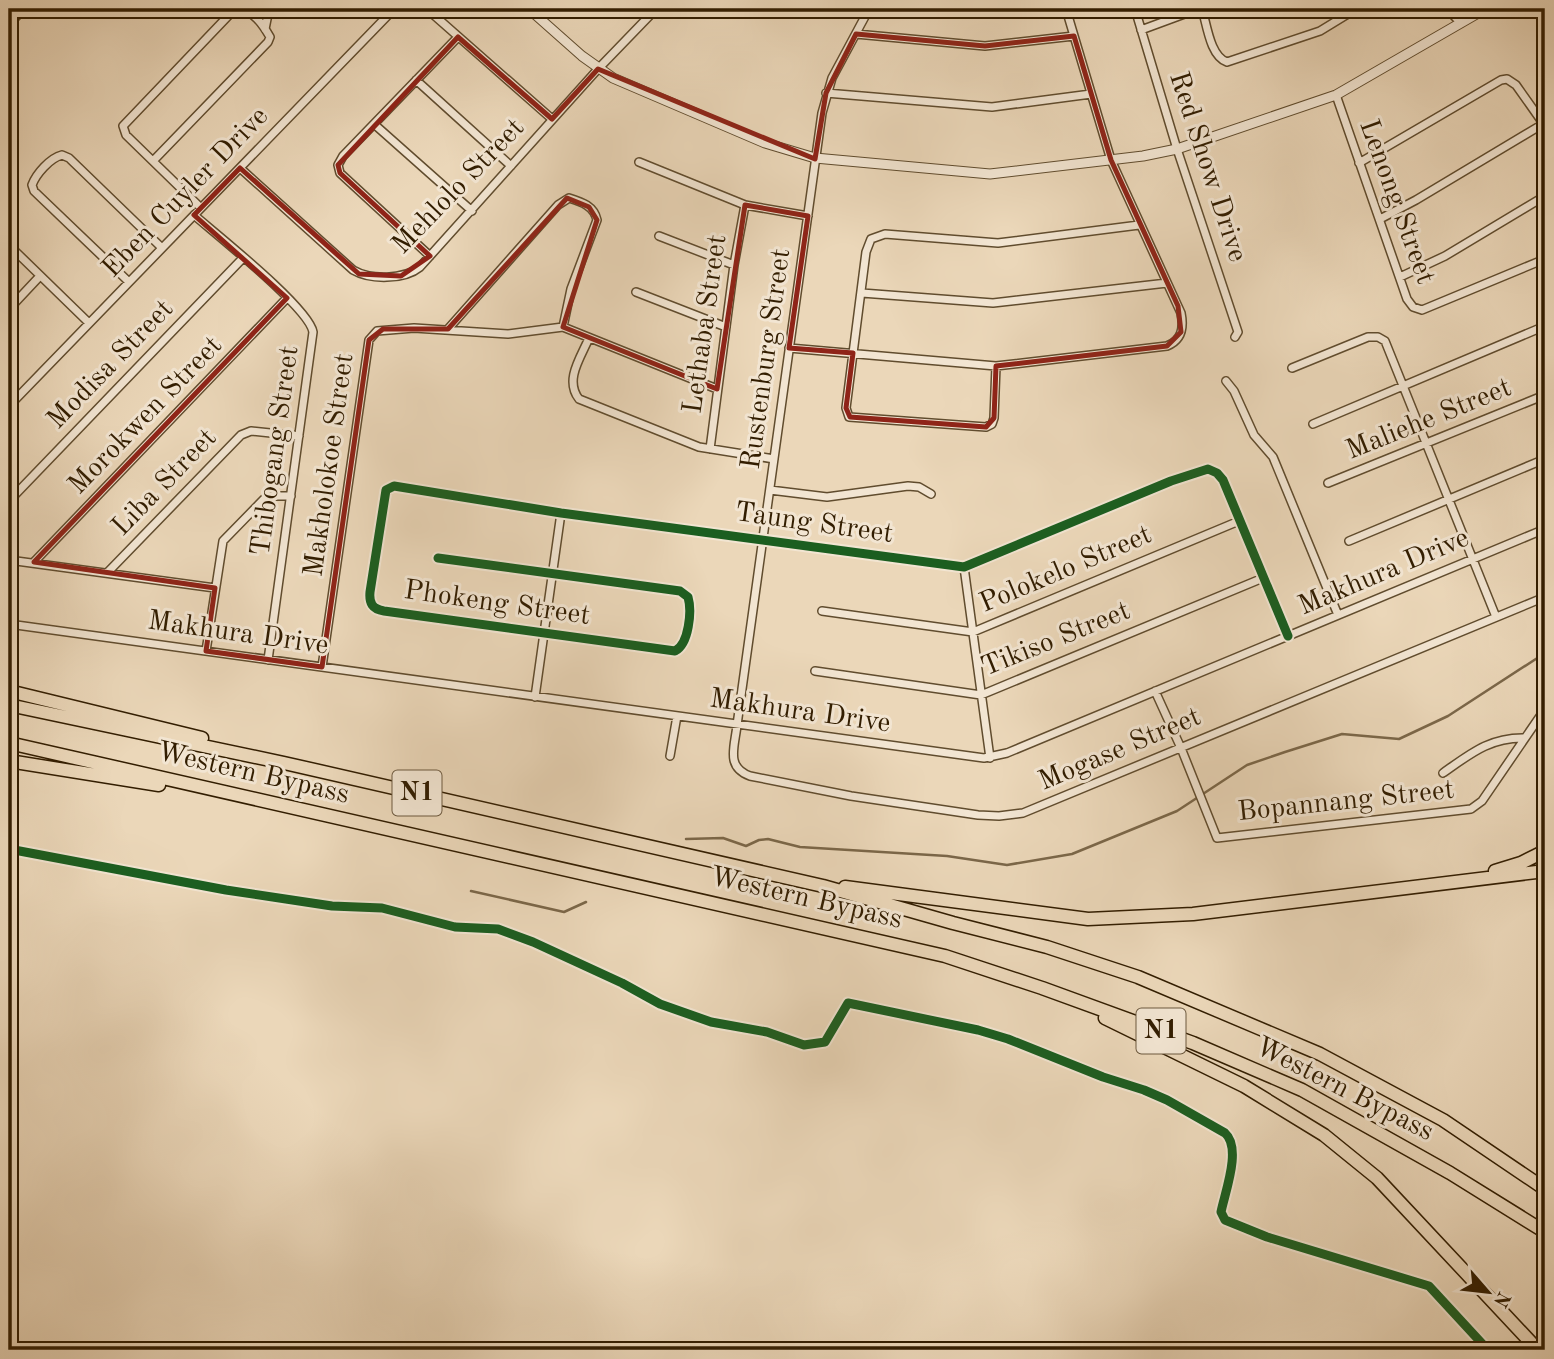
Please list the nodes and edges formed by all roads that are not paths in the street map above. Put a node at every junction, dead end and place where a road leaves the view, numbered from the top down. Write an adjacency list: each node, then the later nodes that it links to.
1 (24, 9): 18 (street)
2 (241, 9): 19 (street); 35 (street)
3 (269, 9): 19 (street)
4 (394, 9): 39 (street, Eben Cuyler Drive)
5 (427, 9): 23 (street)
6 (529, 9): 24 (street)
7 (656, 9): 24 (street, Mehlolo Street)
8 (869, 9): 21 (street, Rustenburg Street)
9 (1066, 9): 22 (street)
10 (1135, 9): 20 (street, Red Show Drive)
11 (1200, 9): 12 (street); 20 (street)
12 (1356, 9)
13 (1447, 9): 17 (street)
14 (1485, 9): 17 (street)
15 (1539, 9): 16 (main road)
16 (1545, 16)
17 (1461, 23): 28 (street)
18 (9, 24)
19 (265, 29): 35 (street)
20 (1141, 30): 32 (street, Red Show Drive)
21 (856, 34): 22 (street); 26 (street, Rustenburg Street)
22 (1074, 36): 27 (street)
23 (458, 37): 25 (street); 29 (street)
24 (598, 69): 29 (street, Mehlolo Street); 33 (street)
25 (416, 80): 30 (street); 38 (street)
26 (826, 93): 27 (street); 33 (street, Rustenburg Street)
27 (1091, 94): 34 (street)
28 (1336, 94): 32 (street); 37 (street, Lenong Street)
29 (552, 120): 38 (street, Mehlolo Street)
30 (374, 124): 43 (street); 51 (street)
31 (1544, 125): 37 (street); 46 (street)
32 (1177, 149): 34 (street); 68 (street, Red Show Drive)
33 (815, 158): 34 (street); 45 (street, Rustenburg Street)
34 (1111, 160): 47 (street)
35 (153, 161): 42 (street)
36 (639, 162): 41 (street)
37 (1359, 163): 46 (street, Lenong Street)
38 (511, 166): 43 (street, Mehlolo Street)
39 (240, 168): 42 (street, Eben Cuyler Drive); 51 (street, Mehlolo Street)
40 (1545, 196): 56 (street)
41 (745, 205): 45 (street); 54 (street, Lethaba Street)
42 (201, 208): 44 (street, Eben Cuyler Drive)
43 (472, 211): 51 (street, Mehlolo Street)
44 (194, 215): 49 (street, Eben Cuyler Drive); 52 (street, Thibogang Street)
45 (808, 216): 70 (street, Rustenburg Street)
46 (1380, 219): 56 (street, Lenong Street)
47 (1139, 225): 58 (street); 60 (street)
48 (659, 236): 54 (street)
49 (162, 248): 57 (street, Eben Cuyler Drive); 57 (street)
50 (12, 250): 55 (street)
51 (430, 256)
52 (243, 258): 61 (street, Thibogang Street); 91 (street, Modisa Street)
53 (1545, 259): 56 (street, Lenong Street)
54 (734, 265): 66 (street, Lethaba Street)
55 (40, 276): 62 (street); 63 (street)
56 (1399, 277)
57 (129, 282): 63 (street, Eben Cuyler Drive)
58 (1167, 283): 60 (street); 72 (street)
59 (636, 292): 66 (street)
60 (862, 293): 71 (street)
61 (287, 298): 80 (street, Thibogang Street); 100 (street, Morokwen Street)
62 (9, 309)
63 (89, 323): 78 (street, Eben Cuyler Drive)
64 (1545, 326): 75 (street)
65 (563, 327): 67 (street, Makholokoe Street); 67 (street); 69 (street)
66 (726, 327): 76 (street, Lethaba Street)
67 (448, 329): 116 (street, Makholokoe Street)
68 (1235, 337)
69 (589, 338): 76 (street); 82 (street)
70 (789, 348): 71 (street); 83 (street, Rustenburg Street)
71 (853, 354): 72 (street); 72 (street)
72 (996, 366)
73 (1292, 368): 75 (street)
74 (1226, 381): 108 (street)
75 (1402, 386): 79 (street); 81 (street)
76 (717, 389): 82 (street, Lethaba Street)
77 (1545, 395): 81 (street, Maliehe Street)
78 (9, 405)
79 (1313, 424)
80 (299, 436): 89 (street, Thibogang Street); 103 (street, Liba Street)
81 (1426, 444): 85 (street, Maliehe Street); 90 (street)
82 (710, 449): 83 (street)
83 (774, 458): 87 (street, Rustenburg Street)
84 (1545, 460): 90 (street)
85 (1328, 483)
86 (394, 486): 92 (street, Taung Street); 112 (street, Phokeng Street)
87 (770, 490): 88 (street); 95 (street, Rustenburg Street)
88 (931, 494)
89 (291, 496): 105 (street); 115 (street, Thibogang Street)
90 (1448, 500): 96 (street); 98 (street)
91 (9, 501)
92 (561, 513): 95 (street, Taung Street); 102 (street)
93 (1239, 521): 101 (street); 104 (street); 111 (street, Polokelo Street)
94 (1545, 529): 98 (street, Makhura Drive)
95 (762, 540): 101 (street, Taung Street); 125 (street, Rustenburg Street)
96 (1349, 541)
97 (439, 558): 102 (street)
98 (1472, 559): 108 (street, Makhura Drive); 109 (street)
99 (9, 560): 100 (street)
100 (34, 562): 103 (street)
101 (964, 567): 111 (street)
102 (552, 572): 112 (street); 112 (street, Phokeng Street)
103 (107, 573): 105 (street)
104 (1263, 578): 113 (street); 120 (street, Tikiso Street)
105 (215, 588): 114 (street)
106 (1545, 597): 109 (street, Mogase Street)
107 (822, 611): 111 (street, Polokelo Street)
108 (1338, 615): 113 (street, Makhura Drive)
109 (1496, 617): 128 (street, Mogase Street)
110 (9, 624): 114 (street, Makhura Drive)
111 (973, 632): 120 (street)
112 (543, 633): 121 (street)
113 (1288, 636): 119 (street, Makhura Drive)
114 (206, 651): 115 (street, Makhura Drive)
115 (268, 660): 116 (street, Makhura Drive)
116 (322, 667): 121 (street, Makhura Drive)
117 (815, 671): 120 (street, Tikiso Street)
118 (9, 691): 132 (highway)
119 (1155, 691): 128 (street, Bopannang Street); 130 (street, Makhura Drive)
120 (981, 695): 130 (street)
121 (535, 697): 124 (street, Makhura Drive)
122 (9, 705): 132 (highway, Western Bypass / N1)
123 (1545, 709): 126 (street, Bopannang Street)
124 (677, 716): 125 (street, Makhura Drive); 129 (street)
125 (737, 725): 128 (street, Mogase Street); 130 (street, Makhura Drive)
126 (1525, 738): 128 (street, Bopannang Street); 133 (street)
127 (9, 743): 134 (highway, Western Bypass / N1)
128 (1181, 748)
129 (670, 756)
130 (990, 758)
131 (9, 761): 134 (highway)
132 (284, 764): 138 (highway, Western Bypass / N1)
133 (1443, 773)
134 (266, 803): 140 (highway, Western Bypass / N1)
135 (9, 849): 143 (street)
136 (1545, 851): 139 (highway)
137 (1545, 871): 139 (highway)
138 (823, 886): 139 (highway); 141 (highway, Western Bypass / N1)
139 (1398, 888)
140 (1042, 988): 142 (highway, Western Bypass / N1); 144 (highway)
141 (1545, 1189)
142 (1545, 1232)
143 (1488, 1350)
144 (1538, 1350)

